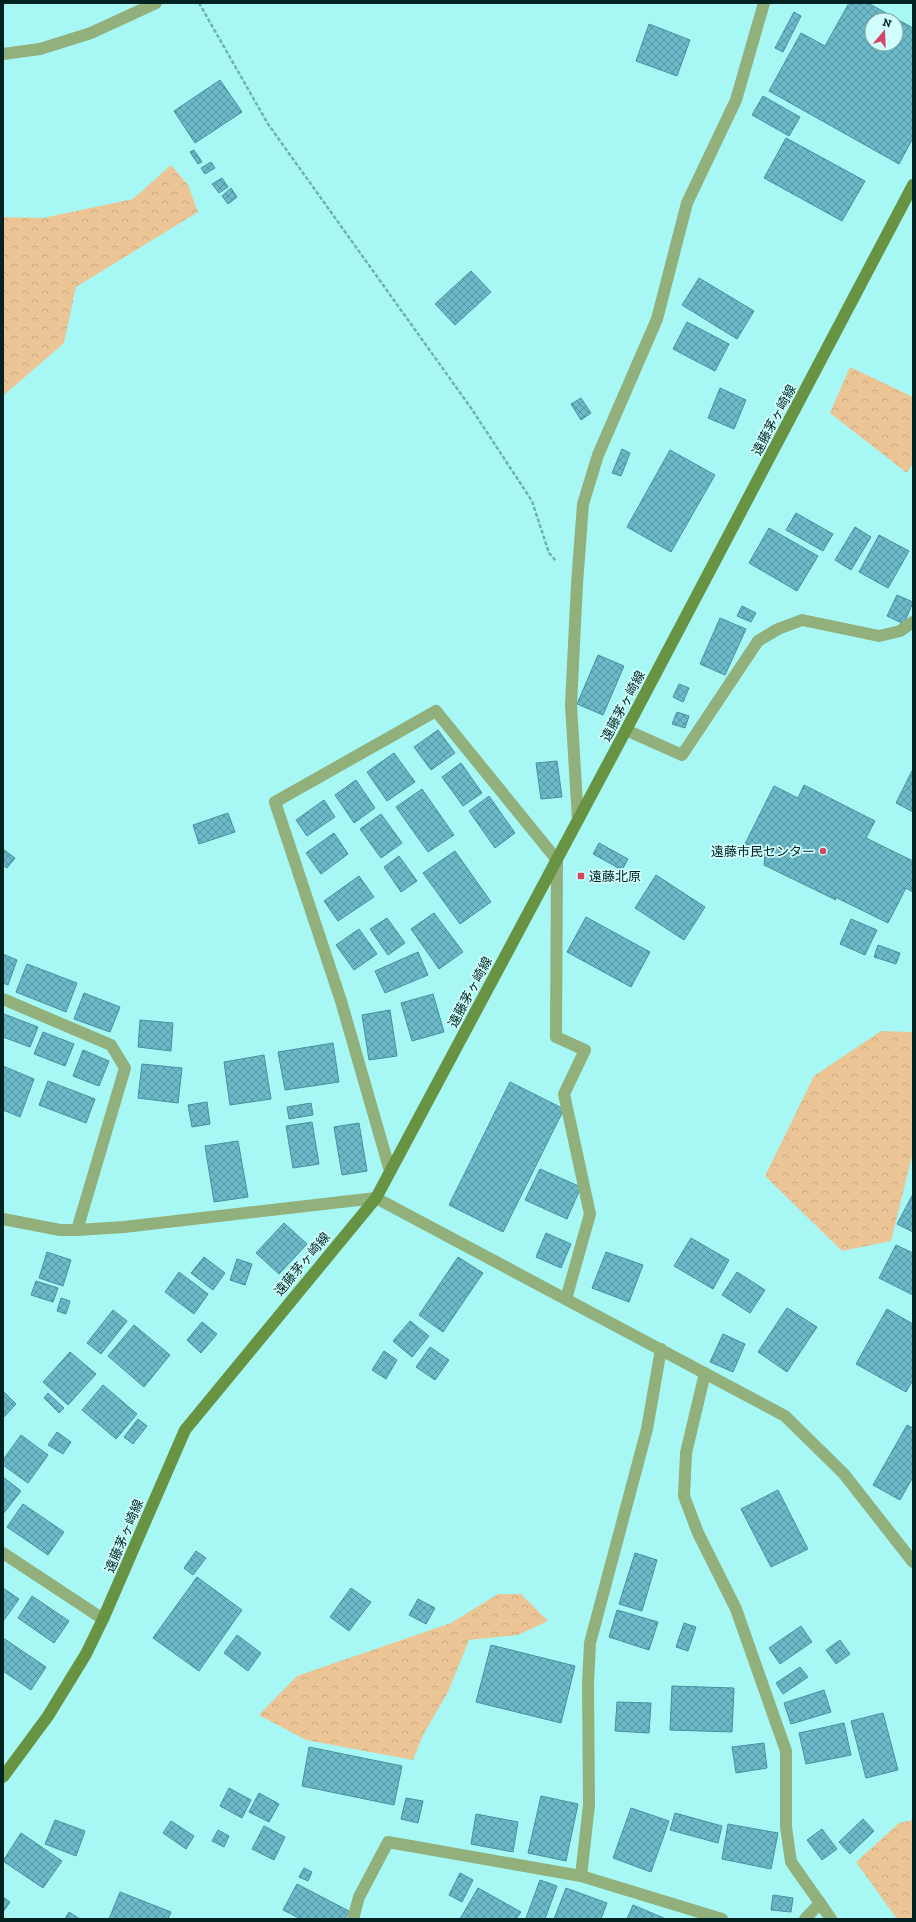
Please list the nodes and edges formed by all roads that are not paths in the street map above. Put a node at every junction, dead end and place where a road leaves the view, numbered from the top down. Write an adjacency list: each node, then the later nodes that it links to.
1 (156, 3): 3 (street)
2 (764, 3): 7 (street)
3 (3, 54)
4 (913, 185): 6 (main road, 遠藤茅ヶ崎線)
5 (913, 622): 6 (street)
6 (626, 730): 7 (main road, 遠藤茅ヶ崎線)
7 (578, 820): 8 (main road, 遠藤茅ヶ崎線)
8 (557, 860): 10 (main road, 遠藤茅ヶ崎線); 10 (street); 14 (street)
9 (3, 999): 13 (street)
10 (390, 1171): 11 (main road, 遠藤茅ヶ崎線)
11 (376, 1198): 13 (street); 14 (street); 19 (main road, 遠藤茅ヶ崎線)
12 (3, 1219): 13 (street)
13 (77, 1230)
14 (566, 1299): 15 (street)
15 (661, 1349): 16 (street); 21 (street)
16 (705, 1373): 18 (street); 22 (street)
17 (3, 1552): 19 (street)
18 (913, 1562)
19 (103, 1619): 20 (main road, 遠藤茅ヶ崎線)
20 (3, 1778)
21 (581, 1876): 23 (street); 24 (street)
22 (820, 1903): 25 (street); 26 (street)
23 (353, 1919)
24 (722, 1919)
25 (806, 1919)
26 (831, 1919)

